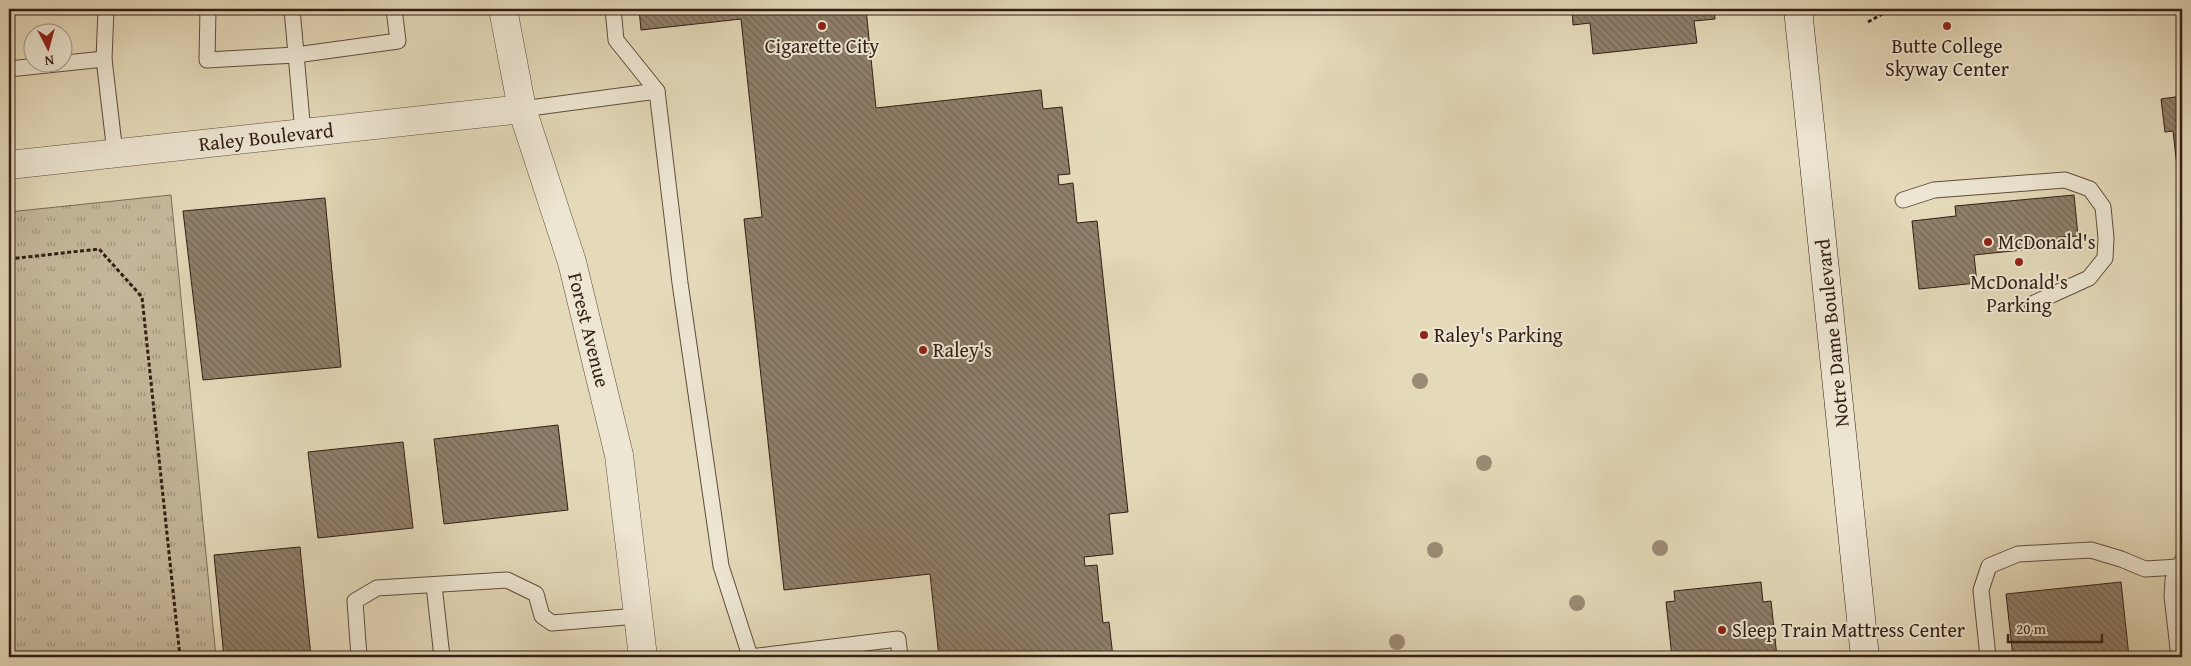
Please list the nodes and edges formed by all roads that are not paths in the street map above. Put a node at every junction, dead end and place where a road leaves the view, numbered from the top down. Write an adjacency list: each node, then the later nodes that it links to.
1 (106, 9): 9 (lane)
2 (208, 9): 8 (lane)
3 (292, 9): 8 (lane)
4 (394, 9): 8 (lane)
5 (503, 9): 12 (street, Forest Avenue)
6 (613, 9): 11 (lane)
7 (1798, 9): 26 (street, Notre Dame Boulevard)
8 (296, 54): 13 (lane)
9 (104, 58): 10 (lane); 14 (lane)
10 (9, 69)
11 (657, 91): 12 (lane); 24 (lane)
12 (522, 110): 13 (street, Raley Boulevard); 20 (street, Forest Avenue)
13 (303, 133): 14 (street, Raley Boulevard)
14 (115, 153): 15 (street, Raley Boulevard)
15 (9, 165)
16 (1903, 200): 17 (lane)
17 (2032, 304)
18 (2180, 563): 27 (lane); 28 (lane)
19 (434, 585): 20 (lane); 21 (lane); 22 (lane)
20 (638, 616): 23 (street, Forest Avenue)
21 (359, 657)
22 (442, 657)
23 (643, 657)
24 (750, 657): 25 (lane)
25 (900, 657)
26 (1865, 657)
27 (1988, 657)
28 (2178, 657)

